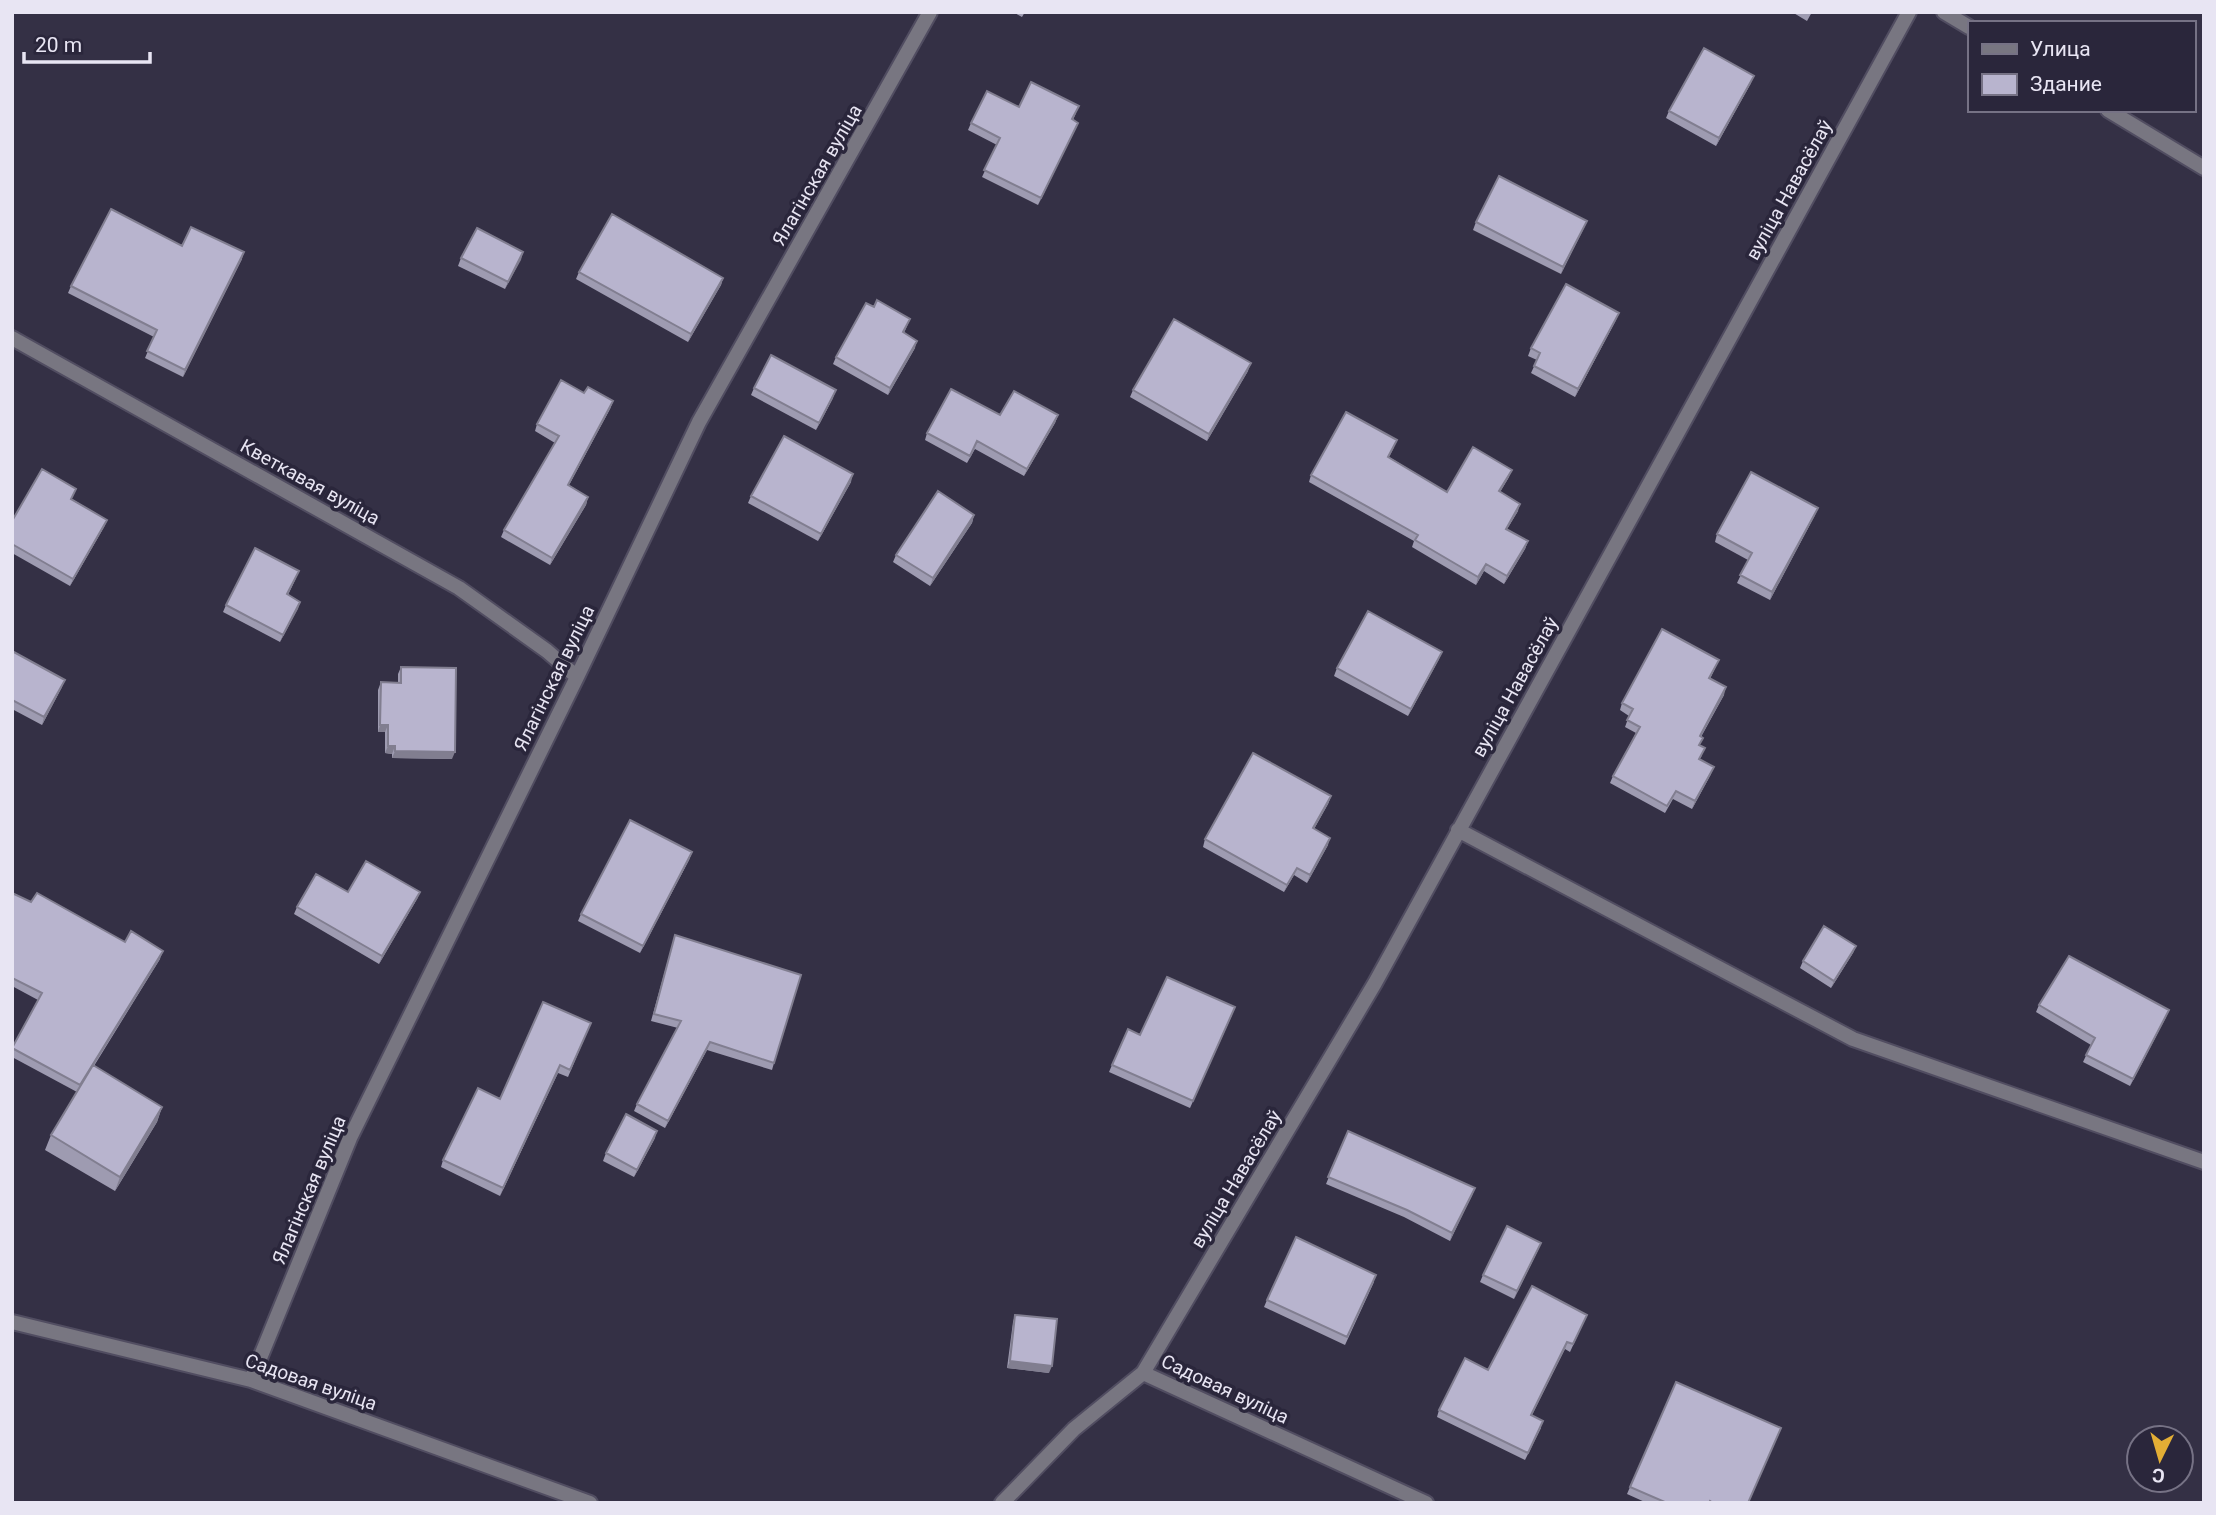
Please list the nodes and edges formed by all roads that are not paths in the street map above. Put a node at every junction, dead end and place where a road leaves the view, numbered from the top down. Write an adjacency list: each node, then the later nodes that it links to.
1 (930, 12): 8 (street, Ялагінская вуліца)
2 (1909, 12): 9 (street, вуліца Навасёлаў)
3 (1944, 12): 4 (street)
4 (1968, 26)
5 (2111, 112): 6 (street)
6 (2204, 168)
7 (12, 338): 8 (street, Кветкавая вуліца)
8 (577, 677): 13 (street, Ялагінская вуліца)
9 (1458, 830): 10 (street); 12 (street, вуліца Навасёлаў)
10 (2204, 1161)
11 (12, 1322): 13 (street, Садовая вуліца)
12 (1143, 1373): 15 (street, Садовая вуліца); 16 (street, Садовая вуліца)
13 (251, 1380): 14 (street, Садовая вуліца)
14 (590, 1503)
15 (1002, 1503)
16 (1426, 1503)

